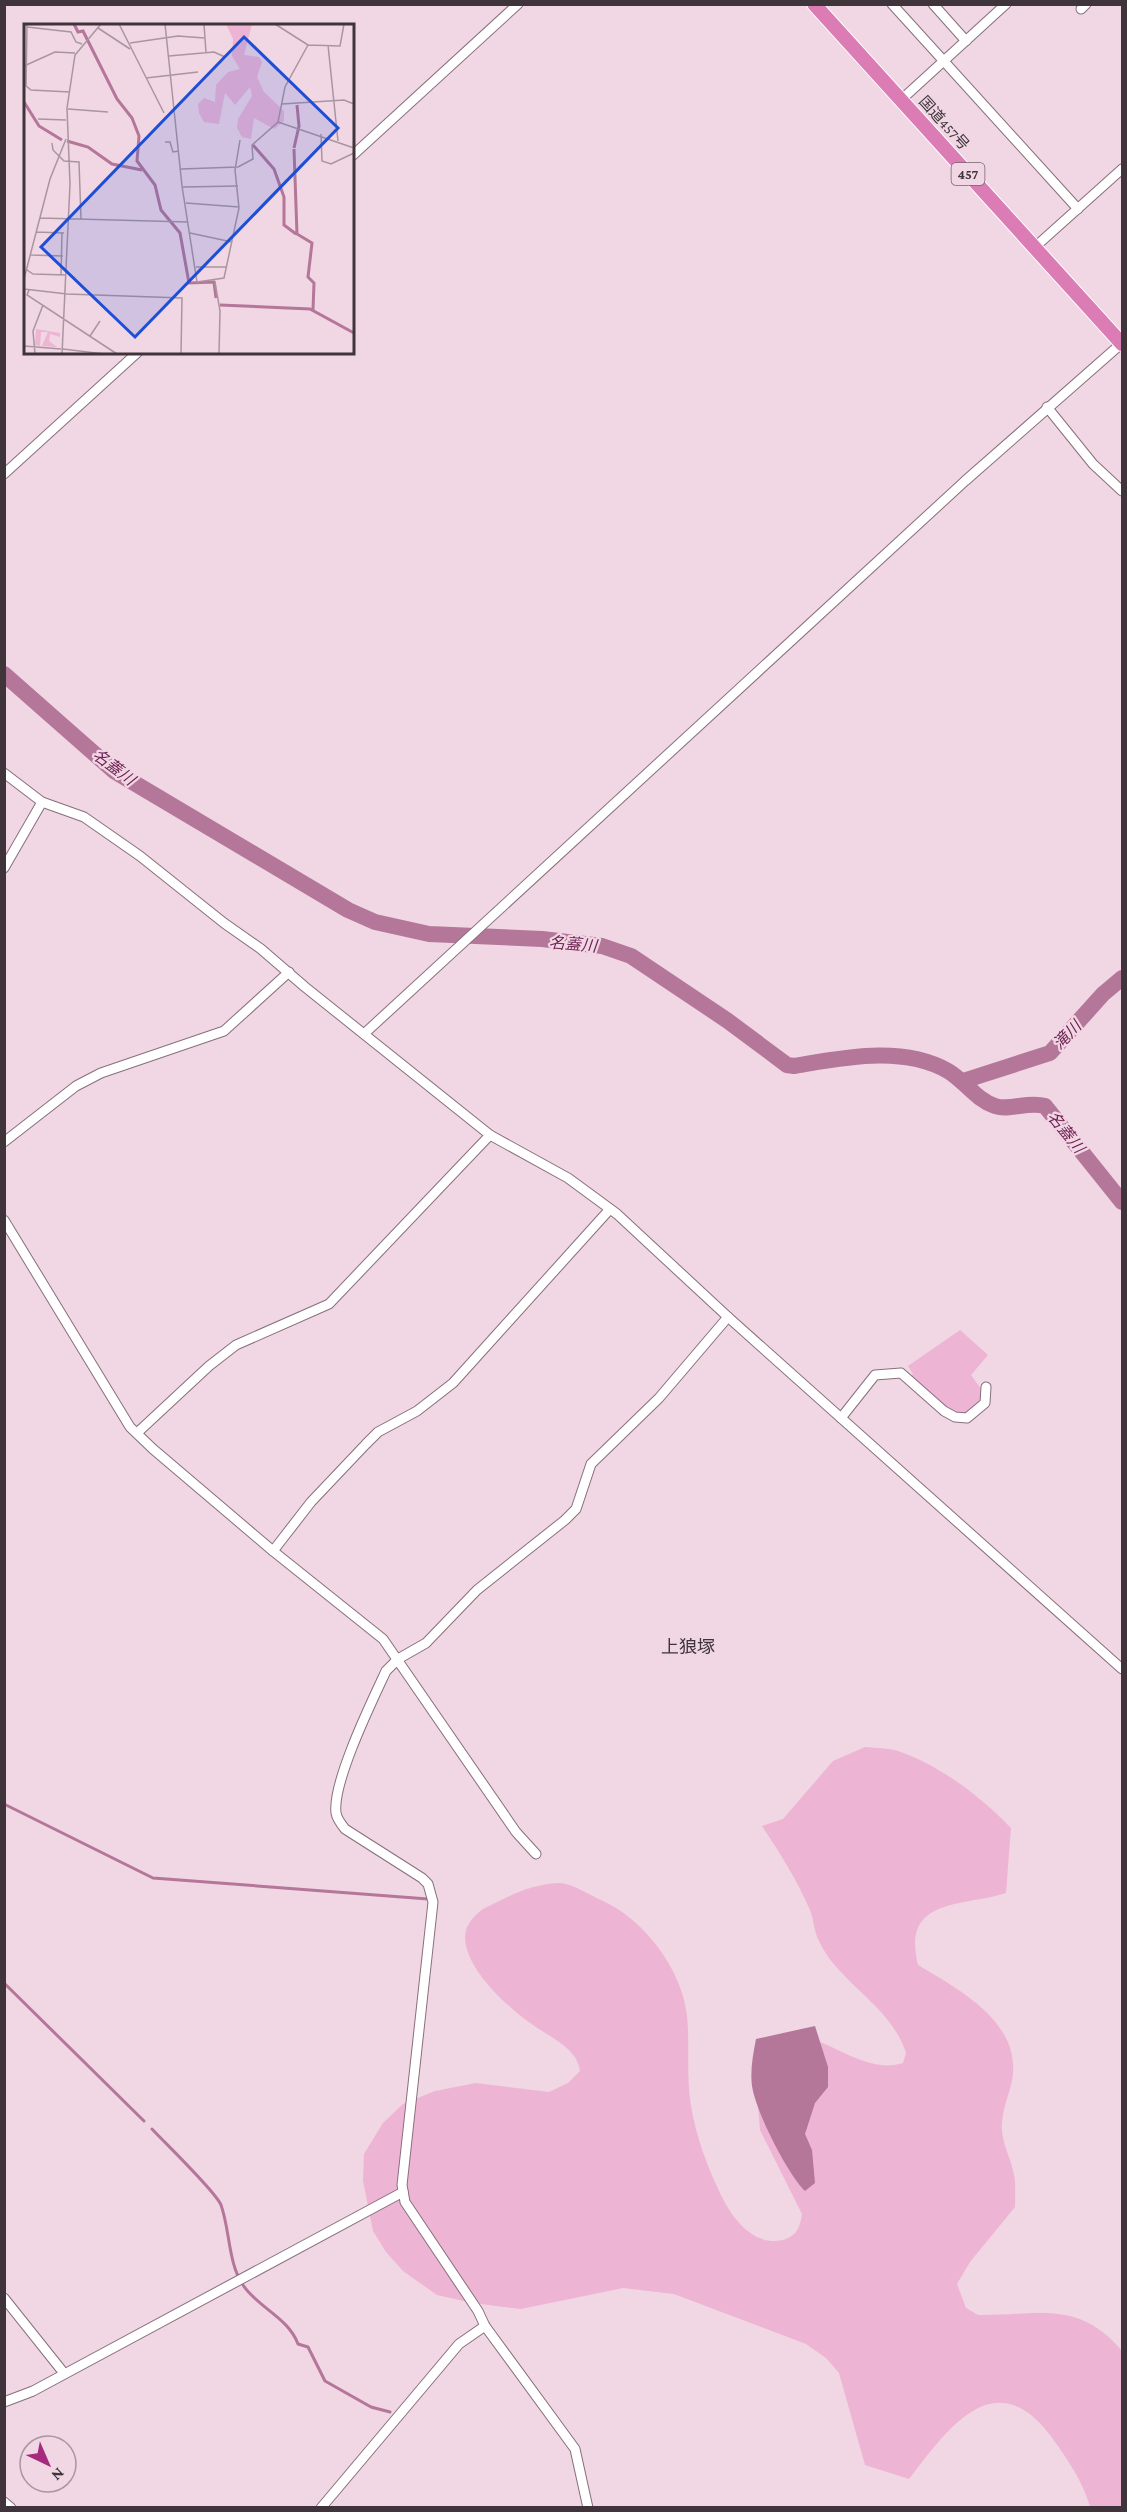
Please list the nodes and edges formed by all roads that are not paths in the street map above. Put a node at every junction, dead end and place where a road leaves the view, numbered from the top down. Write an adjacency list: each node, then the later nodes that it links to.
1 (518, 4): 9 (street)
2 (814, 4): 8 (highway, 国道457号 / 457)
3 (892, 4): 7 (street)
4 (933, 4): 6 (street)
5 (1006, 4): 6 (street)
6 (966, 41): 7 (street)
7 (944, 61): 8 (street); 11 (street)
8 (901, 100): 12 (highway, 国道457号 / 457)
9 (354, 154)
10 (1122, 169): 11 (street)
11 (1078, 209): 12 (street)
12 (1035, 247): 13 (highway, 国道457号 / 457)
13 (1122, 343): 15 (street)
14 (136, 354): 16 (street)
15 (1047, 407): 17 (street); 22 (street)
16 (4, 474)
17 (1122, 491)
18 (4, 773): 19 (street)
19 (42, 802): 20 (street); 21 (street)
20 (4, 868)
21 (289, 972): 22 (street); 24 (street)
22 (365, 1033): 23 (street)
23 (490, 1135): 25 (street); 30 (street)
24 (4, 1142)
25 (610, 1209): 27 (street); 31 (street)
26 (4, 1220): 30 (street)
27 (728, 1317): 29 (street); 32 (street)
28 (986, 1387): 29 (street)
29 (841, 1418): 33 (street)
30 (137, 1433): 31 (street)
31 (273, 1551): 32 (street)
32 (398, 1659): 34 (street); 35 (street)
33 (1122, 1669)
34 (536, 1854)
35 (403, 2192): 37 (street); 38 (street)
36 (4, 2298): 38 (street)
37 (485, 2326): 42 (street); 43 (street)
38 (63, 2372): 39 (street)
39 (4, 2402)
40 (4, 2502): 41 (street)
41 (11, 2508)
42 (321, 2508)
43 (588, 2508)

